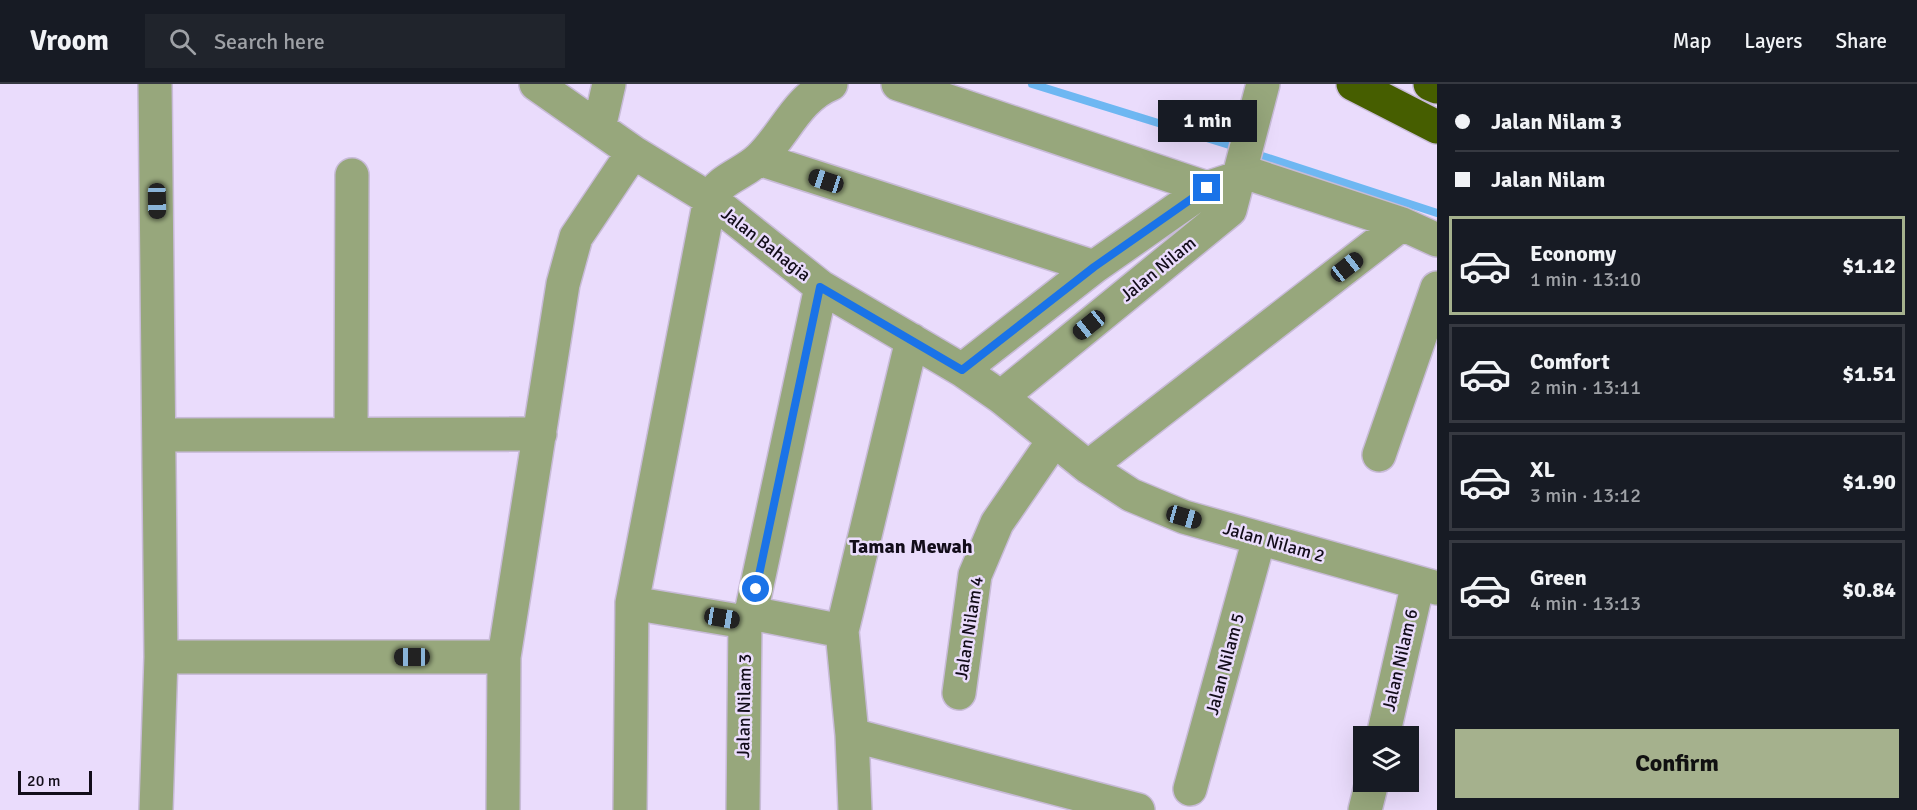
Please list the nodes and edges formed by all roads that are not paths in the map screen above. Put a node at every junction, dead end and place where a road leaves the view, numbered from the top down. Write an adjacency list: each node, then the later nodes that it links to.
1 (155, 84): 27 (street)
2 (536, 84): 11 (street, Jalan Bahagia)
3 (609, 84): 11 (street)
4 (831, 84): 13 (street)
5 (898, 84): 15 (street)
6 (1263, 84): 15 (street)
7 (1353, 84): 10 (highway)
8 (1430, 84): 9 (highway)
9 (1437, 87)
10 (1437, 126)
11 (599, 128): 12 (street, Jalan Bahagia)
12 (633, 152): 16 (street, Jalan Bahagia); 26 (street)
13 (759, 159): 16 (street); 19 (street)
14 (352, 175): 25 (street)
15 (1232, 181): 17 (street); 19 (street, Jalan Nilam); 24 (street, Jalan Nilam)
16 (710, 199): 20 (street, Jalan Bahagia); 33 (street)
17 (1402, 224): 18 (street); 30 (street)
18 (1437, 240)
19 (1094, 267): 23 (street, Jalan Nilam)
20 (820, 287): 22 (street, Jalan Bahagia); 34 (street, Jalan Nilam 3)
21 (1437, 288): 29 (street)
22 (912, 340): 23 (street, Jalan Bahagia); 35 (street)
23 (962, 370): 24 (street, Jalan Bahagia)
24 (1001, 398): 28 (street, Jalan Nilam 2)
25 (351, 433): 26 (street); 27 (street)
26 (540, 434): 37 (street)
27 (160, 435): 36 (street)
28 (1054, 440): 30 (street, Jalan Nilam 2); 38 (street, Jalan Nilam 4)
29 (1378, 455)
30 (1088, 467): 31 (street, Jalan Nilam 2)
31 (1259, 539): 32 (street, Jalan Nilam 2); 41 (street, Jalan Nilam 5)
32 (1428, 585): 39 (street, Jalan Nilam 6)
33 (632, 603): 34 (street); 45 (street)
34 (748, 617): 35 (street); 46 (street, Jalan Nilam 3)
35 (842, 631): 40 (street)
36 (161, 657): 37 (street); 43 (street)
37 (504, 657): 44 (street)
38 (959, 693)
39 (1386, 726)
40 (852, 735): 47 (street); 48 (street)
41 (1190, 789)
42 (1370, 792): 49 (street)
43 (156, 810)
44 (503, 810)
45 (630, 810)
46 (743, 810)
47 (855, 810)
48 (1138, 810)
49 (1365, 810)

